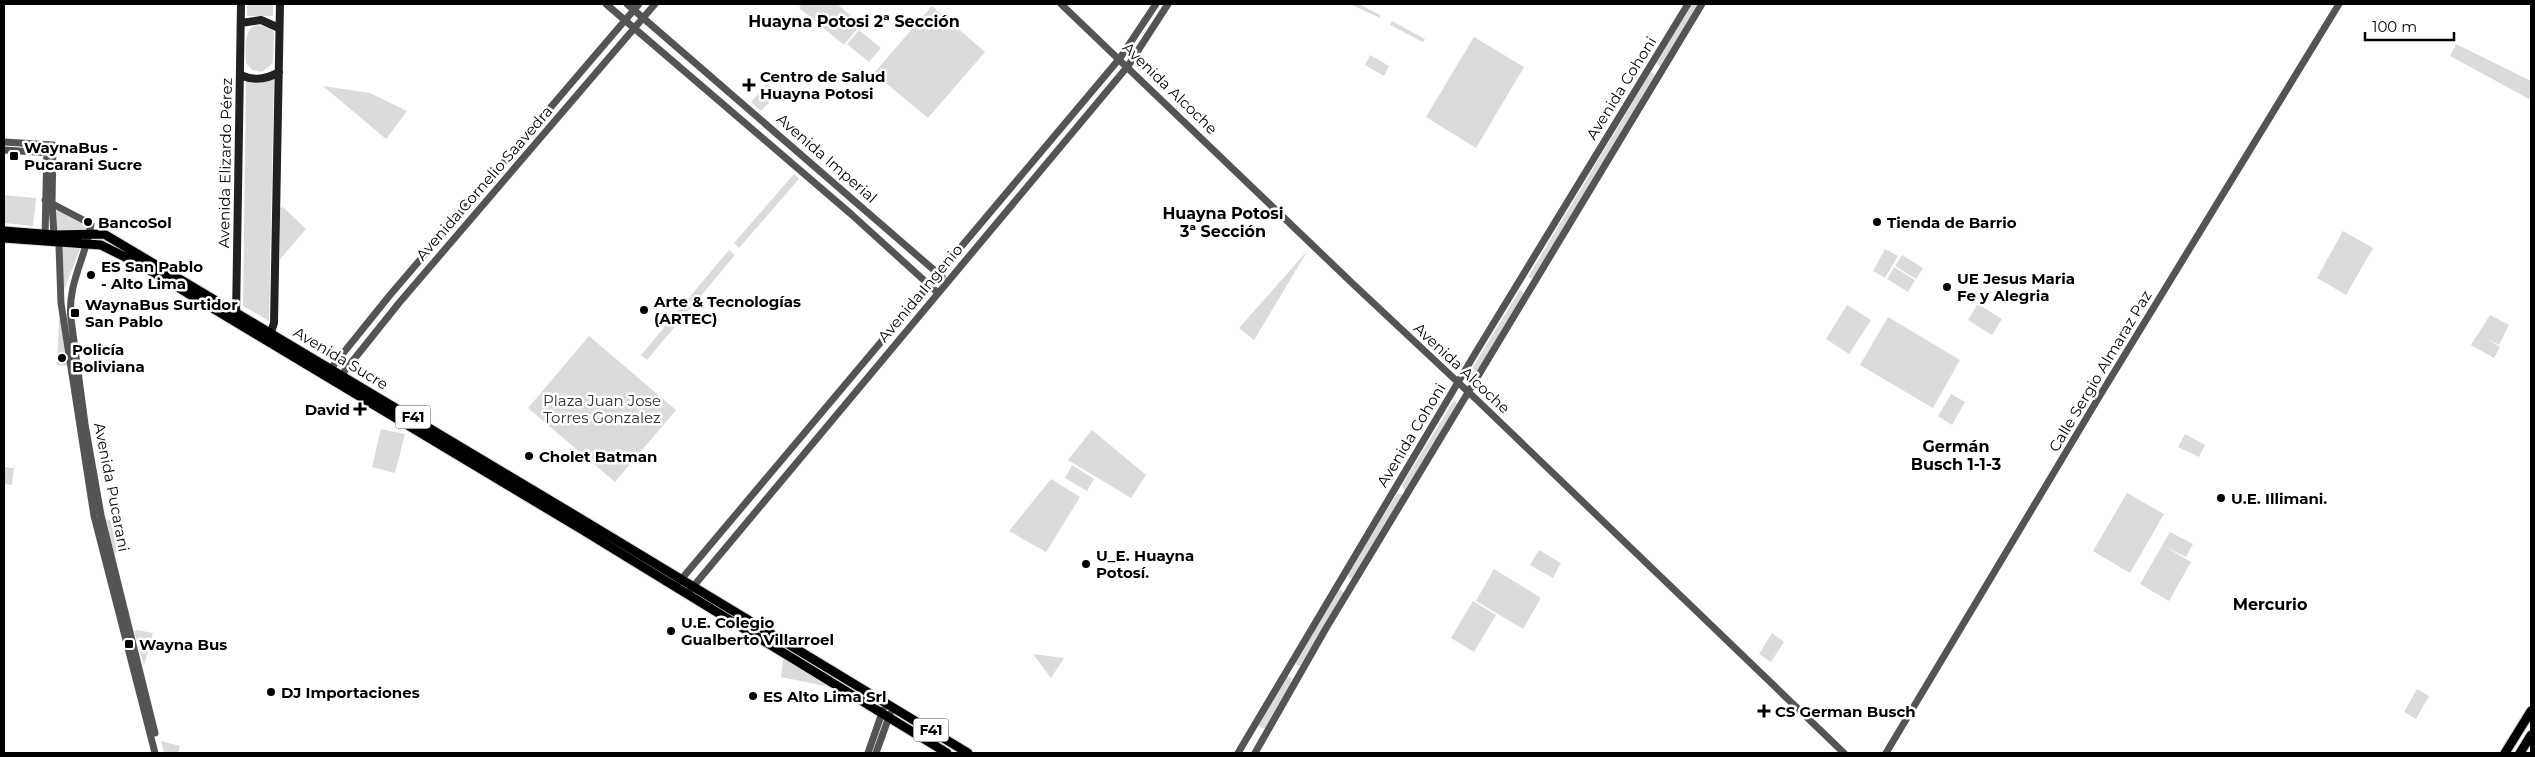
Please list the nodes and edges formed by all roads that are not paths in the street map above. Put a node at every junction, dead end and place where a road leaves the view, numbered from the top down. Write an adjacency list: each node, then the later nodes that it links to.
1 (241, 4): 15 (main road, Avenida Elizardo Pérez)
2 (280, 4): 16 (main road)
3 (606, 4): 14 (street, Avenida Imperial)
4 (627, 4): 12 (street, Avenida Imperial)
5 (655, 4): 13 (street, Avenida Cornelio Saavedra)
6 (1061, 4): 18 (street, Avenida Alcoche)
7 (1156, 4): 18 (street, Avenida Ingenio)
8 (1168, 4): 19 (street, Avenida Ingenio)
9 (1688, 4): 43 (street, Avenida Cohoni)
10 (1702, 4): 44 (street, Avenida Cohoni)
11 (2339, 4): 63 (street, Calle Sergio Almaraz Paz)
12 (636, 7): 13 (street, Avenida Imperial); 14 (street, Avenida Cornelio Saavedra)
13 (643, 17): 17 (street, Avenida Cornelio Saavedra); 30 (street, Avenida Imperial)
14 (625, 20): 17 (street, Avenida Imperial); 40 (street, Avenida Cornelio Saavedra)
15 (241, 23): 16 (main road); 21 (main road, Avenida Elizardo Pérez)
16 (279, 28): 20 (main road)
17 (634, 28): 32 (street, Avenida Imperial); 42 (street, Avenida Cornelio Saavedra)
18 (1120, 58): 19 (street, Avenida Alcoche); 30 (street, Avenida Ingenio)
19 (1128, 66): 31 (street, Avenida Ingenio); 43 (street, Avenida Alcoche)
20 (278, 72): 21 (main road); 38 (main road)
21 (240, 75): 36 (main road, Avenida Elizardo Pérez)
22 (4, 142): 23 (street)
23 (50, 149): 24 (street); 25 (street, Avenida Pucarani)
24 (4, 150)
25 (49, 202): 28 (street, Avenida Pucarani); 29 (street, Avenida Pucarani)
26 (4, 231): 28 (main road, F41)
27 (4, 238): 28 (main road, F41)
28 (51, 238): 29 (main road, F41); 34 (street, Avenida Pucarani)
29 (88, 240): 35 (street, Avenida Pucarani); 36 (main road, Avenida Sucre / F41); 37 (main road, Avenida Sucre / F41)
30 (939, 274): 31 (street, Avenida Imperial); 32 (street, Avenida Ingenio)
31 (948, 281): 33 (street, Avenida Ingenio)
32 (929, 286): 33 (street, Avenida Imperial); 46 (street, Avenida Ingenio)
33 (938, 293): 47 (street, Avenida Ingenio)
34 (61, 303): 35 (street); 54 (street, Avenida Pucarani)
35 (70, 303): 55 (street, Avenida Pucarani)
36 (237, 312): 37 (main road, Avenida Elizardo Pérez); 38 (main road, Avenida Sucre / F41)
37 (236, 322): 39 (main road, Avenida Sucre / F41)
38 (271, 333): 39 (main road); 40 (main road, Avenida Sucre / F41)
39 (267, 341): 41 (main road, Avenida Sucre / F41)
40 (330, 368): 41 (street, Avenida Cornelio Saavedra); 42 (main road, Avenida Sucre / F41)
41 (326, 377): 42 (main road, Avenida Sucre / F41)
42 (338, 379): 45 (main road, Avenida Sucre / F41)
43 (1458, 383): 44 (street, Avenida Alcoche); 60 (street, Avenida Cohoni)
44 (1469, 392): 61 (street, Avenida Cohoni); 62 (street, Avenida Alcoche)
45 (585, 526): 46 (main road, F41); 48 (main road, F41)
46 (681, 579): 47 (main road, F41); 48 (street, Avenida Ingenio)
47 (693, 586): 49 (street, Avenida Ingenio); 50 (main road, F41)
48 (675, 587): 49 (main road, F41)
49 (687, 594): 52 (main road, F41)
50 (890, 705): 52 (street); 59 (main road, F41)
51 (2531, 711): 64 (main road)
52 (885, 715): 56 (street); 57 (street); 58 (main road, F41)
53 (2531, 735): 65 (main road)
54 (155, 753)
55 (159, 753)
56 (868, 753)
57 (876, 753)
58 (947, 753)
59 (968, 753)
60 (1238, 753)
61 (1255, 753)
62 (1844, 753)
63 (1886, 753)
64 (2505, 753)
65 (2520, 753)

